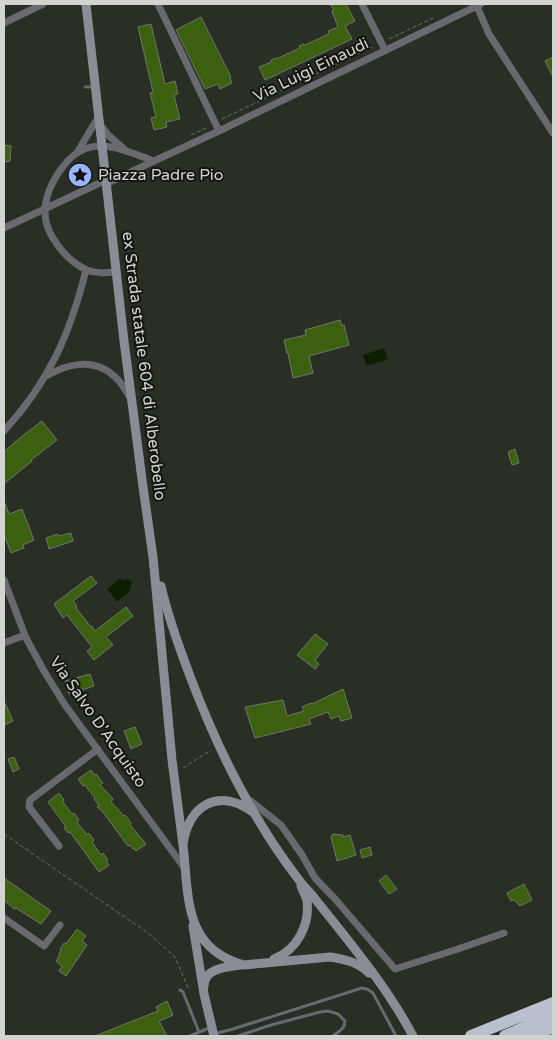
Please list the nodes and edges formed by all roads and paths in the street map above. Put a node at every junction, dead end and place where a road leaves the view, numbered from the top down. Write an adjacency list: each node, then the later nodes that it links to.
1 (43, 4): 7 (street)
2 (86, 4): 9 (main road, ex Strada statale 604 di Alberobello)
3 (158, 4): 12 (street)
4 (362, 4): 8 (street)
5 (478, 4): 8 (street, Via Luigi Einaudi); 14 (street)
6 (438, 15): 8 (path)
7 (4, 22)
8 (383, 46): 12 (path); 13 (street, Via Luigi Einaudi)
9 (96, 86): 10 (lane); 11 (main road, ex Strada statale 604 di Alberobello)
10 (85, 87)
11 (100, 120): 16 (main road, ex Strada statale 604 di Alberobello); 17 (street); 18 (street)
12 (215, 123): 13 (street); 15 (path)
13 (219, 131): 19 (street, Via Luigi Einaudi)
14 (553, 133)
15 (190, 136)
16 (102, 146): 17 (street); 18 (street); 20 (main road, ex Strada statale 604 di Alberobello)
17 (126, 151): 19 (street)
18 (76, 153): 21 (street)
19 (154, 161): 20 (street, Via Luigi Einaudi)
20 (106, 182): 21 (street, Via Luigi Einaudi); 24 (main road, ex Strada statale 604 di Alberobello)
21 (44, 208): 22 (street, Via Luigi Einaudi); 23 (street)
22 (4, 228)
23 (86, 270): 24 (street); 25 (street)
24 (116, 272): 26 (main road, ex Strada statale 604 di Alberobello)
25 (44, 377): 26 (street); 27 (street)
26 (132, 400): 28 (main road, ex Strada statale 604 di Alberobello)
27 (4, 431)
28 (153, 557): 32 (main road, ex Strada statale 604 di Alberobello); 34 (main road, ex Strada statale 604 di Alberobello)
29 (4, 580): 30 (street, Via Salvo D'Acquisto)
30 (24, 635): 31 (street); 33 (street, Via Salvo D'Acquisto)
31 (4, 643)
32 (218, 746): 34 (path); 35 (main road, ex Strada statale 604 di Alberobello)
33 (98, 750): 39 (street); 40 (street, Via Salvo D'Acquisto)
34 (173, 771): 38 (main road, ex Strada statale 604 di Alberobello)
35 (245, 796): 36 (main road, ex Strada statale 604 di Alberobello); 45 (street)
36 (256, 815): 38 (main road); 41 (main road, ex Strada statale 604 di Alberobello)
37 (4, 834): 49 (path)
38 (183, 845): 40 (main road)
39 (59, 846)
40 (186, 871): 42 (main road, ex Strada statale 604 di Alberobello)
41 (300, 882): 46 (main road); 52 (main road, ex Strada statale 604 di Alberobello)
42 (190, 905): 47 (main road, ex Strada statale 604 di Alberobello); 50 (main road)
43 (4, 918): 44 (street)
44 (60, 925)
45 (504, 932)
46 (267, 962): 47 (main road, ex Strada statale 604 di Alberobello); 52 (main road, ex Strada statale 604 di Alberobello)
47 (244, 964): 50 (main road)
48 (180, 990): 55 (lane)
49 (190, 994)
50 (204, 994): 56 (main road)
51 (553, 1003): 62 (highway)
52 (394, 1004): 61 (main road, ex Strada statale 604 di Alberobello)
53 (553, 1015): 63 (highway)
54 (553, 1028): 64 (highway)
55 (199, 1032): 56 (lane); 57 (lane)
56 (213, 1032): 60 (lane)
57 (190, 1036)
58 (238, 1036): 59 (lane)
59 (332, 1036)
60 (396, 1036)
61 (413, 1036)
62 (471, 1036)
63 (505, 1036)
64 (524, 1036)

